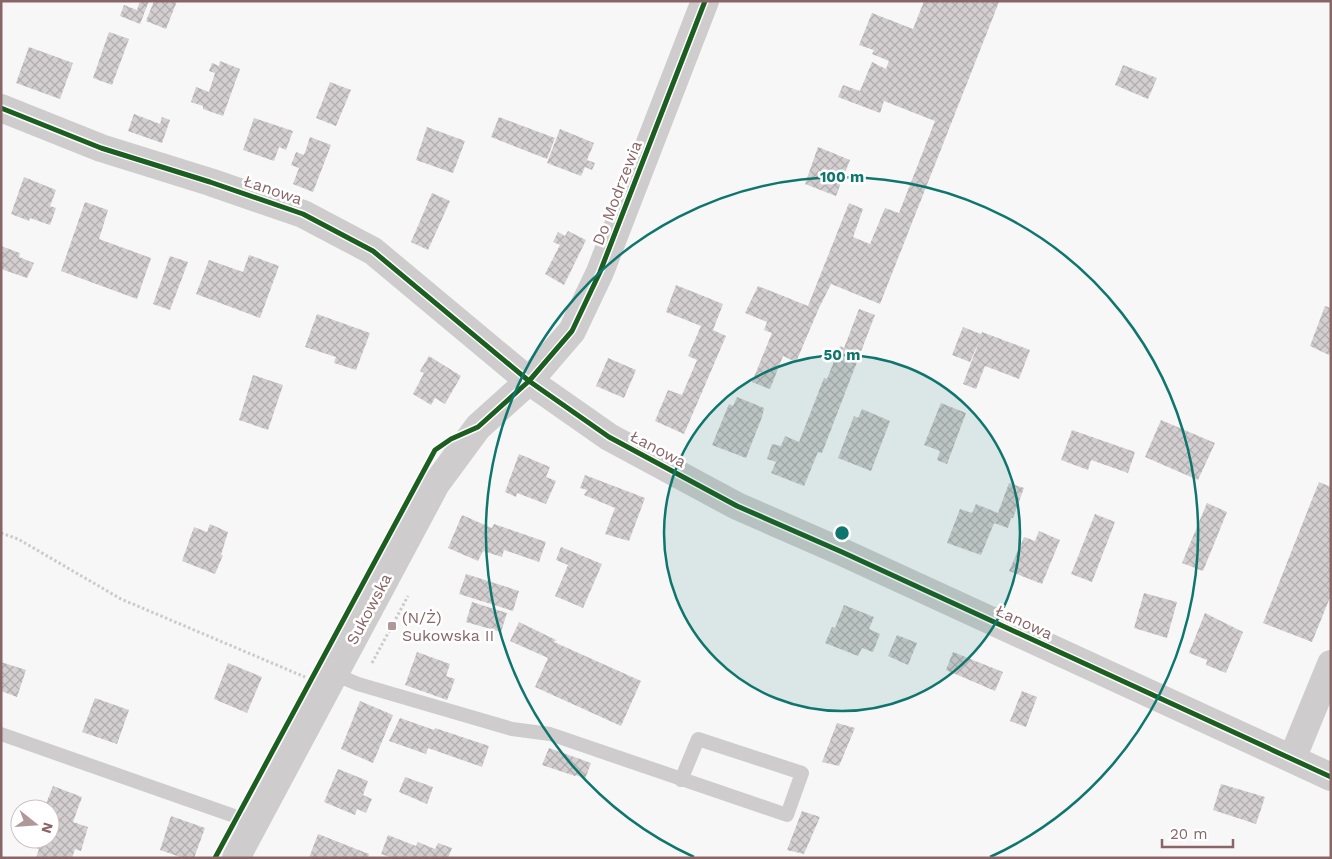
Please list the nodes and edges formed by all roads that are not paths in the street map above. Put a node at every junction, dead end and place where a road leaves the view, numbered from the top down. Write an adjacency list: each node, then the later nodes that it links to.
1 (705, 1): 3 (street, Do Modrzewia)
2 (1, 108): 3 (street, Łanowa)
3 (529, 380): 5 (street, Sukowska); 7 (street, Łanowa)
4 (1331, 664): 7 (street)
5 (331, 679): 9 (lane); 10 (street, Sukowska)
6 (1, 734): 10 (lane)
7 (1292, 759): 8 (street, Łanowa)
8 (1331, 777)
9 (681, 780): 9 (lane)
10 (254, 823): 11 (street, Sukowska)
11 (236, 858)

